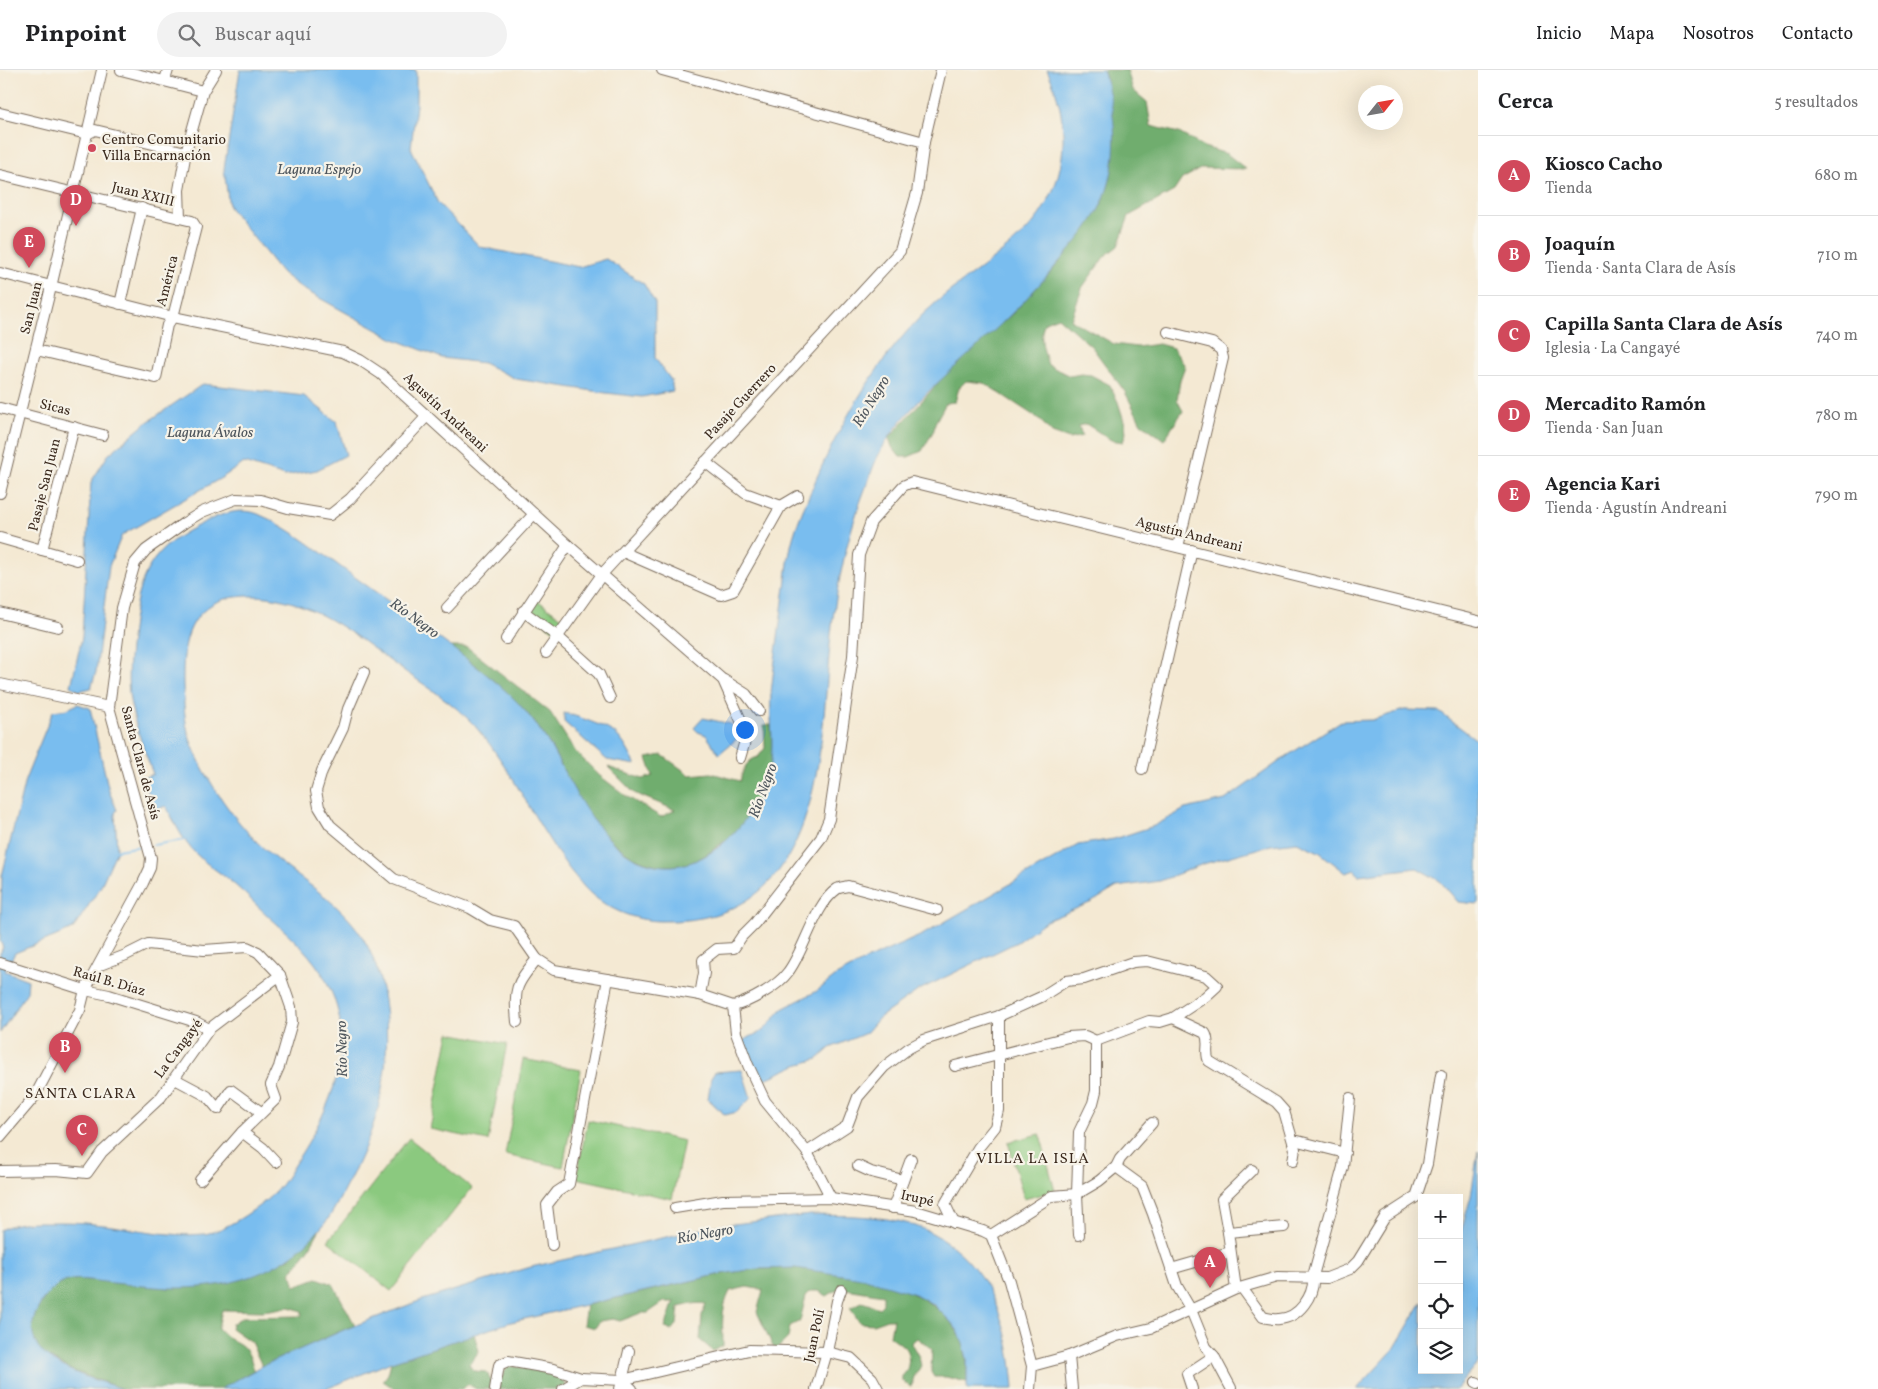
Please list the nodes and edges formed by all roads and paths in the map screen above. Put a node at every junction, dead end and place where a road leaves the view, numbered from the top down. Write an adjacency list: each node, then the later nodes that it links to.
1 (102, 70): 9 (street, San Juan)
2 (121, 70): 6 (street)
3 (216, 70): 7 (street)
4 (662, 70): 10 (street)
5 (941, 70): 10 (street)
6 (167, 75): 7 (street)
7 (203, 91): 11 (street)
8 (0, 113): 9 (street)
9 (87, 134): 11 (street); 13 (street, San Juan)
10 (924, 142): 28 (street, Pasaje Guerrero)
11 (186, 152): 15 (street)
12 (0, 175): 13 (street, Juan XXIII)
13 (74, 192): 14 (street, Juan XXIII); 18 (street, San Juan)
14 (142, 208): 15 (street, Juan XXIII); 19 (street)
15 (180, 218): 16 (street, Juan XXIII)
16 (192, 221): 20 (street, América)
17 (0, 273): 18 (street, Agustín Andreani)
18 (51, 287): 19 (street, Agustín Andreani); 22 (street, San Juan)
19 (120, 304): 20 (street, Agustín Andreani)
20 (173, 317): 22 (street, América); 25 (street, Agustín Andreani)
21 (1168, 332): 35 (street)
22 (36, 350): 24 (street, San Juan)
23 (0, 408): 24 (street, Sicas)
24 (20, 414): 26 (street, Sicas); 29 (street, San Juan)
25 (427, 416): 32 (street, Agustín Andreani); 53 (street, Santa Clara de Asís)
26 (74, 427): 27 (street, Sicas); 36 (street, Pasaje San Juan)
27 (103, 435)
28 (704, 462): 31 (street); 38 (street, Pasaje Guerrero)
29 (0, 494)
30 (798, 496): 31 (street)
31 (781, 506): 38 (street)
32 (534, 514): 34 (street, Agustín Andreani); 41 (street)
33 (0, 538): 36 (street)
34 (568, 545): 40 (street, Agustín Andreani); 42 (street)
35 (1178, 547): 37 (street, Agustín Andreani); 64 (street, Agustín Andreani)
36 (42, 550): 39 (street)
37 (1192, 550): 44 (street, Agustín Andreani); 56 (street)
38 (623, 552): 40 (street, Pasaje Guerrero)
39 (77, 560)
40 (603, 573): 46 (street, Pasaje Guerrero); 50 (street, Agustín Andreani)
41 (447, 608)
42 (522, 611): 46 (street); 47 (street)
43 (0, 613): 45 (street)
44 (1478, 621)
45 (58, 627)
46 (558, 636): 48 (street, Pasaje Guerrero); 52 (street)
47 (506, 639)
48 (546, 653)
49 (364, 672): 58 (street)
50 (723, 680): 54 (street); 55 (street, Agustín Andreani)
51 (0, 684): 53 (street)
52 (610, 698)
53 (109, 707): 60 (street, Santa Clara de Asís)
54 (759, 711)
55 (740, 758)
56 (1142, 769)
57 (937, 910): 65 (street)
58 (537, 959): 62 (street); 68 (street)
59 (0, 962): 63 (street, Raúl B. Díaz)
60 (100, 964): 61 (street); 63 (street, Santa Clara de Asís)
61 (280, 975): 69 (street, La Cangayé); 76 (street)
62 (608, 978): 64 (street); 101 (street)
63 (85, 990): 69 (street, Raúl B. Díaz); 79 (street, Santa Clara de Asís)
64 (700, 995): 65 (street)
65 (733, 1006): 81 (street)
66 (999, 1016): 67 (street); 71 (street); 81 (street)
67 (1173, 1018): 70 (street); 80 (street)
68 (517, 1022)
69 (208, 1029): 74 (street, La Cangayé)
70 (1096, 1041): 71 (street); 92 (street)
71 (998, 1055): 72 (street); 96 (street)
72 (955, 1066)
73 (1441, 1075): 104 (street)
74 (175, 1079): 76 (street); 89 (street, La Cangayé)
75 (1350, 1098): 82 (street)
76 (261, 1112): 78 (street)
77 (1152, 1123): 87 (street)
78 (242, 1132): 85 (street); 90 (street)
79 (0, 1137)
80 (1293, 1142): 82 (street); 84 (street)
81 (807, 1152): 93 (street)
82 (1345, 1153): 104 (street)
83 (911, 1159): 91 (street)
84 (1293, 1161)
85 (276, 1162)
86 (858, 1166): 91 (street)
87 (1116, 1167): 92 (street); 103 (street)
88 (1252, 1170): 98 (street)
89 (0, 1172)
90 (200, 1180)
91 (903, 1180): 95 (street)
92 (1077, 1194): 99 (street); 100 (street)
93 (831, 1198): 94 (street, Irupé); 95 (street, Irupé)
94 (675, 1208)
95 (893, 1208): 96 (street, Irupé)
96 (954, 1223): 99 (street, Irupé)
97 (1284, 1227): 98 (street)
98 (1228, 1232): 102 (street)
99 (991, 1235): 112 (street)
100 (1079, 1235)
101 (552, 1245)
102 (1230, 1252): 103 (street); 105 (street)
103 (1171, 1269): 107 (street)
104 (1313, 1276): 105 (street); 105 (street)
105 (1239, 1289): 107 (street)
106 (841, 1290): 109 (street, Juan Polí)
107 (1190, 1310): 110 (street); 111 (street)
108 (629, 1350): 114 (street)
109 (828, 1352): 114 (street); 119 (street, Juan Polí); 120 (street)
110 (1069, 1356): 112 (street); 122 (street)
111 (1214, 1356): 115 (street); 123 (street)
112 (1032, 1366): 121 (street)
113 (581, 1378): 114 (street); 116 (street); 117 (street)
114 (621, 1384): 118 (street)
115 (1231, 1388)
116 (495, 1389)
117 (563, 1389)
118 (632, 1389)
119 (816, 1389)
120 (878, 1389)
121 (1030, 1389)
122 (1072, 1389)
123 (1192, 1389)

